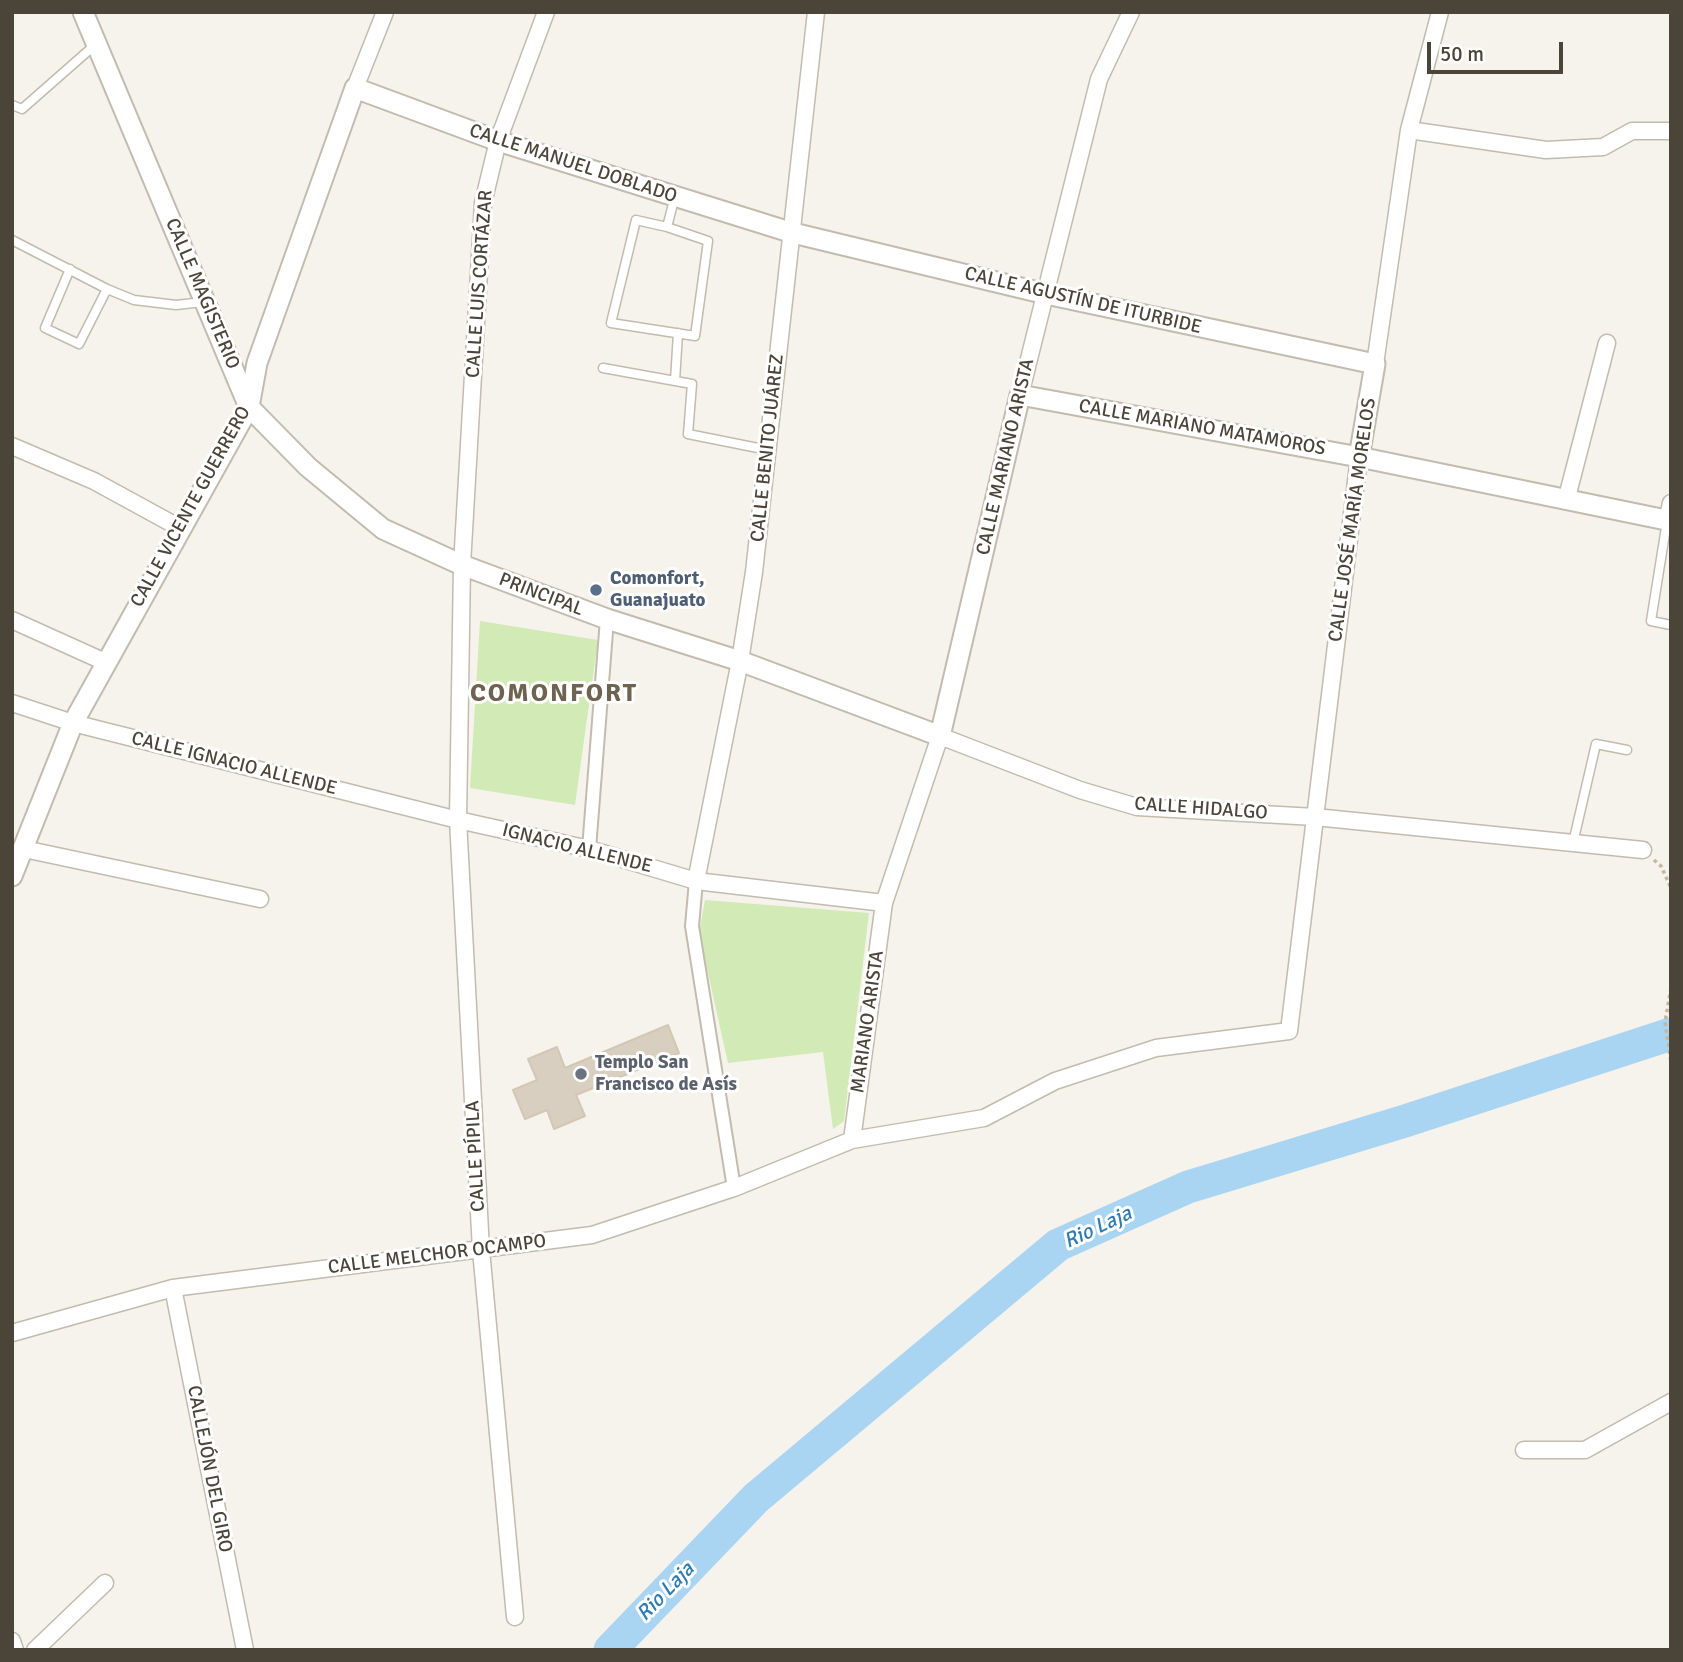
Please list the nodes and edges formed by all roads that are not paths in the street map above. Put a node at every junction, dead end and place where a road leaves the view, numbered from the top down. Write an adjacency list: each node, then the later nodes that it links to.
1 (83, 12): 7 (street, CALLE MAGISTERIO)
2 (385, 12): 8 (street)
3 (546, 12): 12 (street, CALLE LUIS CORTÁZAR)
4 (816, 12): 15 (street, CALLE BENITO JUÁREZ)
5 (1131, 12): 19 (street, CALLE MARIANO ARISTA)
6 (1440, 12): 10 (street, CALLE JOSÉ MARÍA MORELOS)
7 (96, 44): 9 (lane); 20 (street, CALLE MAGISTERIO)
8 (355, 88): 12 (street, CALLE MANUEL DOBLADO); 27 (street, CALLE VICENTE GUERRERO)
9 (12, 105)
10 (1409, 131): 11 (street); 23 (street, CALLE JOSÉ MARÍA MORELOS)
11 (1670, 131)
12 (498, 141): 13 (street, CALLE MANUEL DOBLADO); 34 (street, CALLE LUIS CORTÁZAR)
13 (675, 196): 14 (lane); 15 (street, CALLE MANUEL DOBLADO)
14 (667, 227): 21 (lane); 21 (lane)
15 (793, 233): 19 (street, CALLE AGUSTÍN DE ITURBIDE); 29 (street, CALLE BENITO JUÁREZ)
16 (12, 240): 17 (lane)
17 (70, 269): 18 (lane); 18 (lane)
18 (107, 289): 20 (lane)
19 (1046, 294): 23 (street, CALLE AGUSTÍN DE ITURBIDE); 26 (street, CALLE MARIANO ARISTA)
20 (206, 302): 27 (street, CALLE MAGISTERIO)
21 (678, 333): 25 (lane)
22 (1607, 343): 31 (street)
23 (1375, 365): 30 (street, CALLE JOSÉ MARÍA MORELOS)
24 (603, 368): 25 (lane)
25 (675, 381): 29 (lane)
26 (1020, 395): 30 (street, CALLE MARIANO MATAMOROS); 42 (street, CALLE MARIANO ARISTA)
27 (249, 407): 33 (street, CALLE VICENTE GUERRERO); 34 (street, CALLE MAGISTERIO)
28 (12, 446): 33 (street)
29 (768, 450): 39 (street, CALLE BENITO JUÁREZ)
30 (1359, 457): 31 (street, CALLE MARIANO MATAMOROS); 44 (street, CALLE JOSÉ MARÍA MORELOS)
31 (1566, 501): 32 (street, CALLE MARIANO MATAMOROS)
32 (1670, 515): 37 (lane)
33 (180, 528): 38 (street, CALLE VICENTE GUERRERO)
34 (462, 565): 35 (street, PRINCIPAL); 45 (street, CALLE LUIS CORTÁZAR)
35 (607, 619): 39 (street, PRINCIPAL); 48 (street)
36 (12, 620): 38 (street)
37 (1671, 625)
38 (105, 662): 41 (street, CALLE VICENTE GUERRERO)
39 (740, 662): 42 (street, CALLE HIDALGO); 51 (street, CALLE BENITO JUÁREZ)
40 (12, 703): 41 (street, CALLE IGNACIO ALLENDE)
41 (73, 723): 45 (street, CALLE IGNACIO ALLENDE); 47 (street, CALLE VICENTE GUERRERO)
42 (940, 736): 44 (street, CALLE HIDALGO); 53 (street, CALLE MARIANO ARISTA)
43 (1627, 750): 46 (lane)
44 (1315, 817): 46 (street, CALLE HIDALGO); 54 (street, CALLE JOSÉ MARÍA MORELOS)
45 (458, 820): 48 (street, IGNACIO ALLENDE); 57 (street, CALLE PÍPILA)
46 (1573, 843): 49 (street, CALLE HIDALGO)
47 (24, 849): 50 (street, CALLE VICENTE GUERRERO); 52 (street)
48 (589, 849): 51 (street, IGNACIO ALLENDE)
49 (1643, 850)
50 (12, 876)
51 (696, 881): 53 (street, IGNACIO ALLENDE); 56 (street)
52 (260, 899)
53 (884, 903): 55 (street, MARIANO ARISTA)
54 (1289, 1031): 55 (street, CALLE MELCHOR OCAMPO)
55 (852, 1140): 56 (street, CALLE MELCHOR OCAMPO)
56 (734, 1188): 57 (street, CALLE MELCHOR OCAMPO)
57 (481, 1250): 58 (street, CALLE MELCHOR OCAMPO); 63 (street, CALLE PÍPILA)
58 (173, 1288): 59 (street, CALLE MELCHOR OCAMPO); 67 (street, CALLEJÓN DEL GIRO)
59 (12, 1333)
60 (1671, 1402): 61 (street)
61 (1524, 1450)
62 (105, 1583): 66 (street)
63 (515, 1618)
64 (12, 1640): 65 (street)
65 (15, 1650)
66 (35, 1650)
67 (245, 1650)

